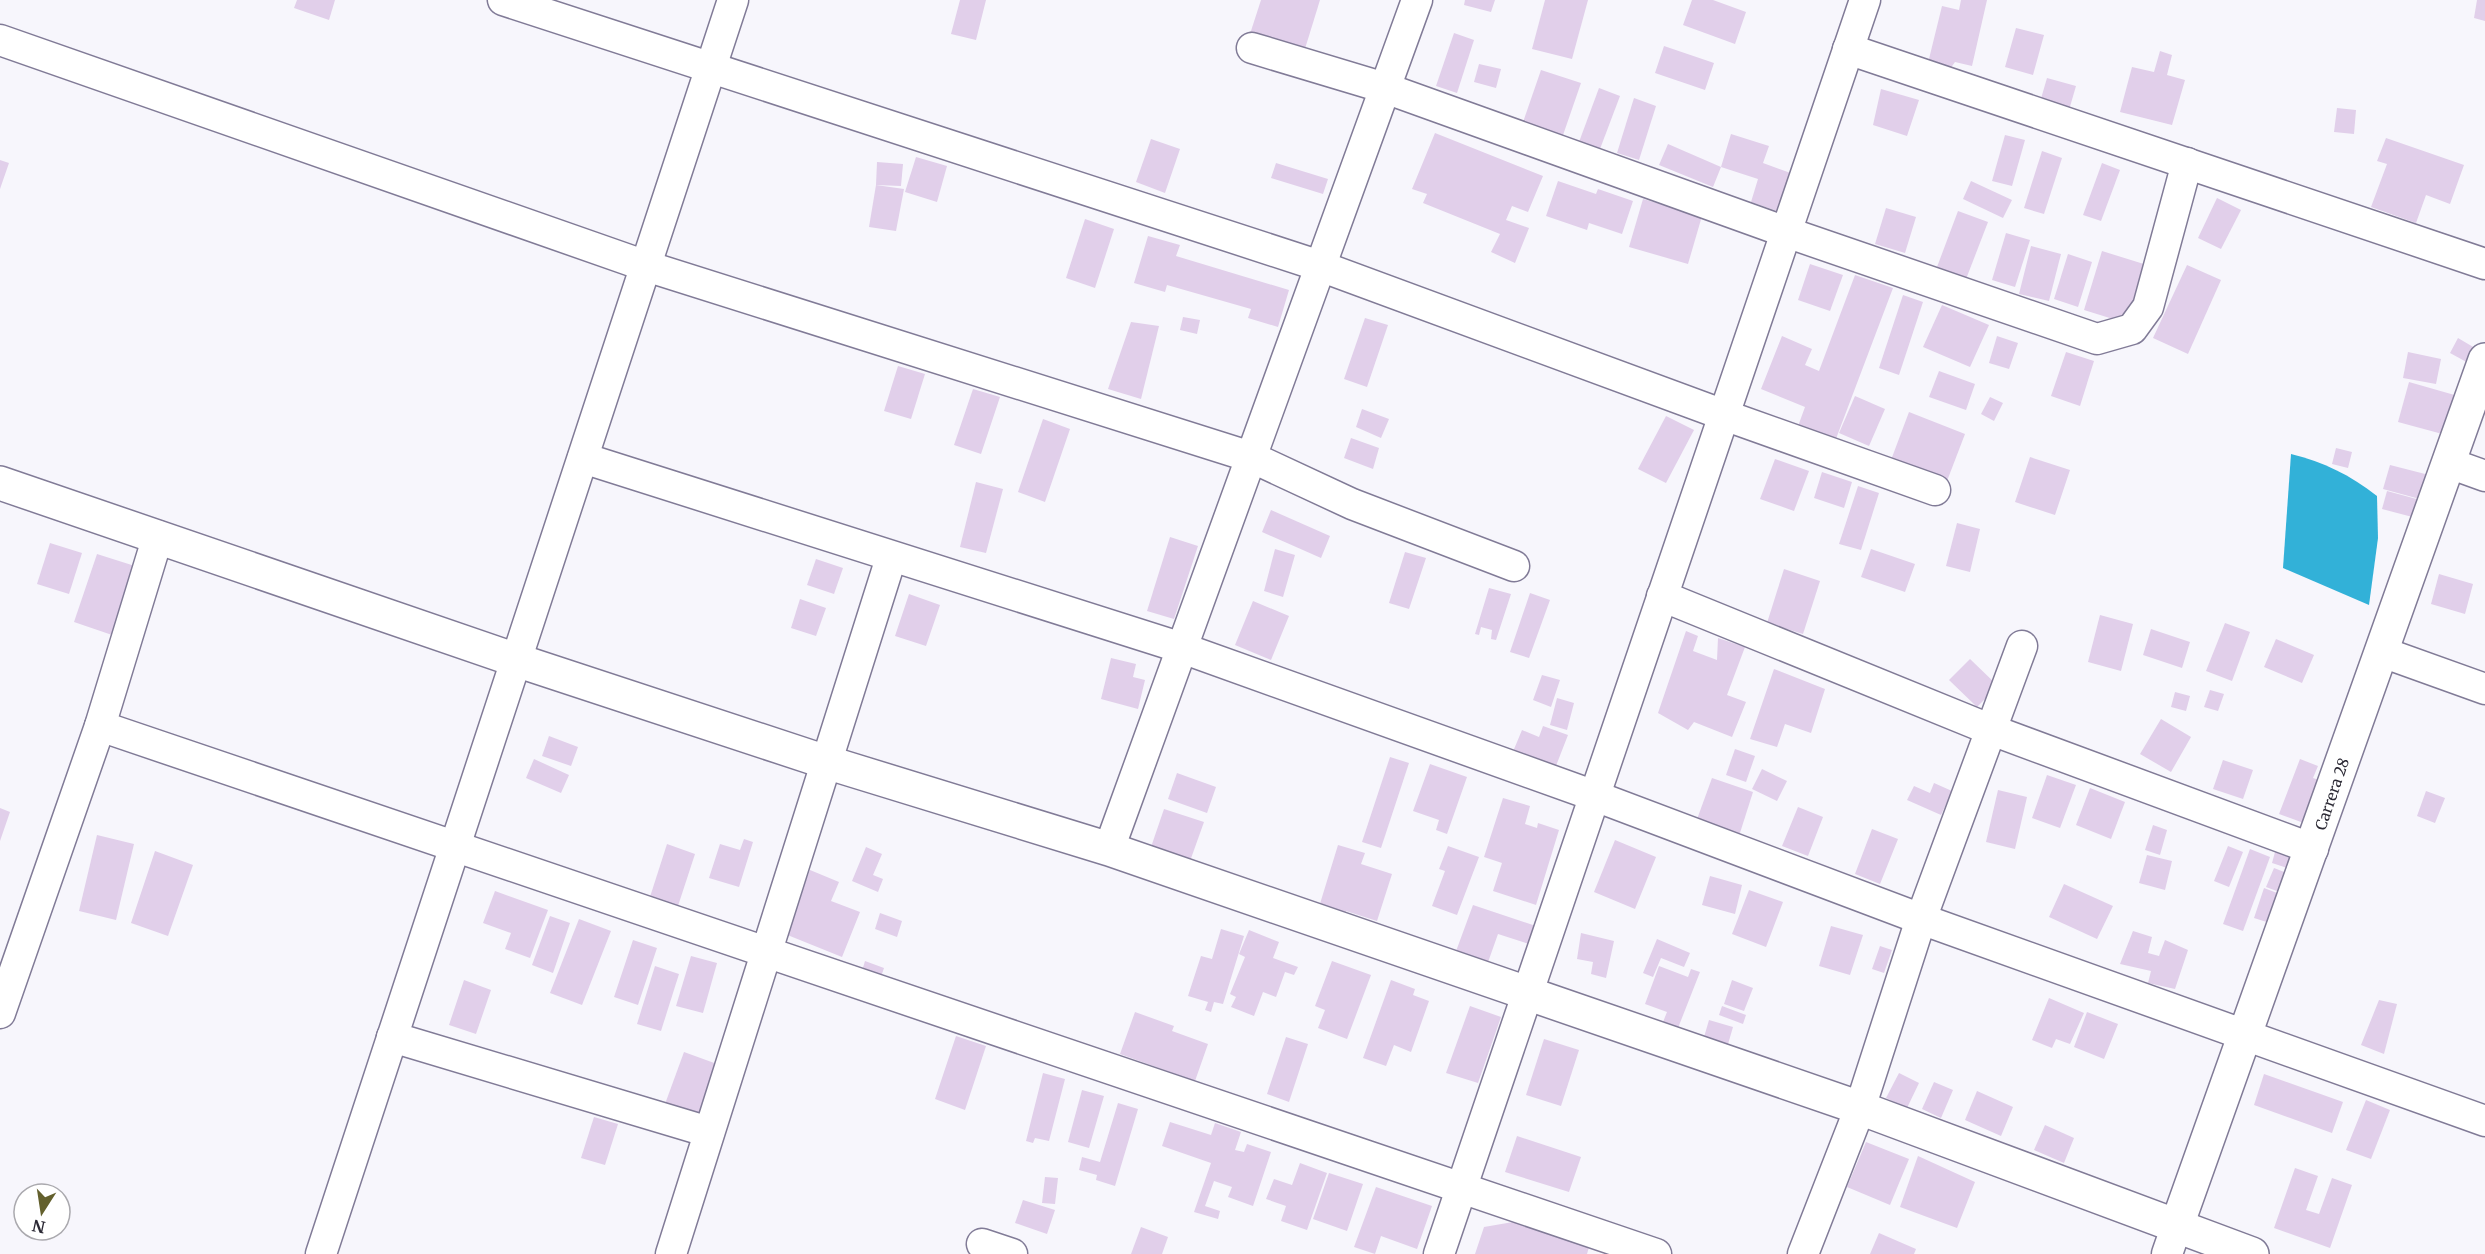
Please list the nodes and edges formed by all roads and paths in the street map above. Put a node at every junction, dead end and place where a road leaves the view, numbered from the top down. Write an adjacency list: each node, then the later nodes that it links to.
1 (503, 0): 8 (street)
2 (733, 0): 8 (street)
3 (1417, 0): 9 (street)
4 (1864, 0): 7 (street)
5 (0, 40): 13 (street)
6 (1252, 48): 9 (street)
7 (1848, 49): 10 (street); 11 (street)
8 (711, 68): 13 (street); 14 (street)
9 (1385, 88): 11 (street); 14 (street)
10 (2187, 163): 11 (street); 12 (street)
11 (1786, 232): 16 (street)
12 (2485, 264)
13 (646, 266): 17 (street); 18 (street)
14 (1320, 266): 16 (street); 17 (street)
15 (2485, 360): 19 (street, Carrera 28)
16 (1724, 415): 22 (street); 26 (street)
17 (1251, 457): 25 (street); 28 (street)
18 (583, 458): 24 (street); 30 (street)
19 (2448, 463): 20 (street); 29 (street, Carrera 28)
20 (2485, 476)
21 (0, 483): 23 (street)
22 (1935, 490)
23 (158, 536): 30 (street); 32 (street)
24 (891, 558): 28 (street); 34 (street)
25 (1514, 566)
26 (1662, 596): 33 (street); 35 (street)
27 (2022, 646): 33 (street)
28 (1182, 648): 35 (street); 37 (street)
29 (2382, 652): 31 (street); 38 (street, Carrera 28)
30 (516, 660): 34 (street); 36 (street)
31 (2485, 689)
32 (100, 726): 36 (street); 42 (street)
33 (1989, 729): 38 (street); 39 (street)
34 (826, 762): 37 (street); 40 (street)
35 (1595, 796): 39 (street); 41 (street)
36 (455, 846): 40 (street); 44 (street)
37 (1109, 849): 41 (street)
38 (2313, 849): 43 (street, Carrera 28)
39 (1921, 918): 43 (street); 45 (street)
40 (766, 952): 47 (street); 48 (street)
41 (1527, 995): 45 (street); 48 (street)
42 (0, 1012)
43 (2246, 1036): 46 (street); 49 (street, Carrera 28)
44 (392, 1037): 47 (street); 51 (street)
45 (1860, 1108): 49 (street); 56 (street)
46 (2485, 1121)
47 (709, 1132): 52 (street)
48 (1462, 1188): 54 (street); 55 (street)
49 (2172, 1241): 57 (street)
50 (982, 1244): 53 (street)
51 (321, 1254)
52 (671, 1254)
53 (1012, 1254)
54 (1439, 1254)
55 (1656, 1254)
56 (1803, 1254)
57 (2252, 1254)

